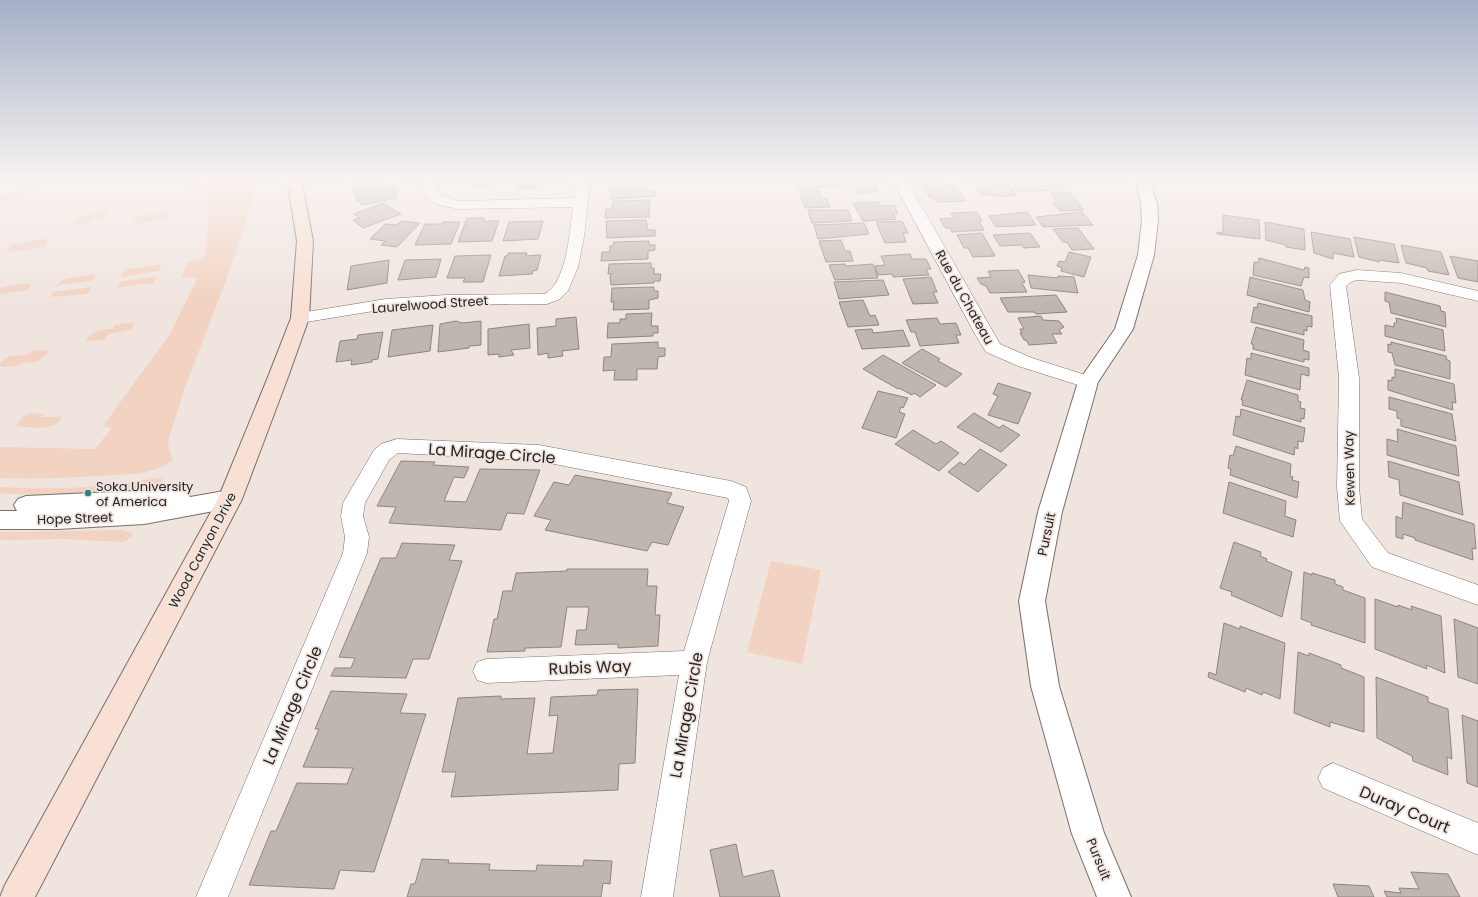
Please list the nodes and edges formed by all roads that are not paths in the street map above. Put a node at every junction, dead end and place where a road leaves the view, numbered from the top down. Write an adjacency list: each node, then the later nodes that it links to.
1 (302, 221): 6 (main road, Wood Canyon Drive)
2 (577, 221): 6 (street, Laurelwood Street)
3 (922, 221): 7 (street, Rue du Chateau)
4 (1150, 221): 7 (street, Pursuit)
5 (1478, 296): 11 (street, Kewen Way)
6 (300, 318): 8 (main road, Wood Canyon Drive)
7 (1088, 382): 19 (street, Pursuit)
8 (230, 499): 9 (street, Hope Street); 10 (street, Hope Street); 16 (main road, Wood Canyon Drive)
9 (0, 505)
10 (0, 520)
11 (1478, 595)
12 (694, 662): 13 (street, Rubis Way); 17 (street, La Mirage Circle); 18 (street, La Mirage Circle)
13 (486, 671)
14 (1333, 778): 15 (street, Duray Court)
15 (1478, 839)
16 (17, 897)
17 (212, 897)
18 (657, 897)
19 (1114, 897)

